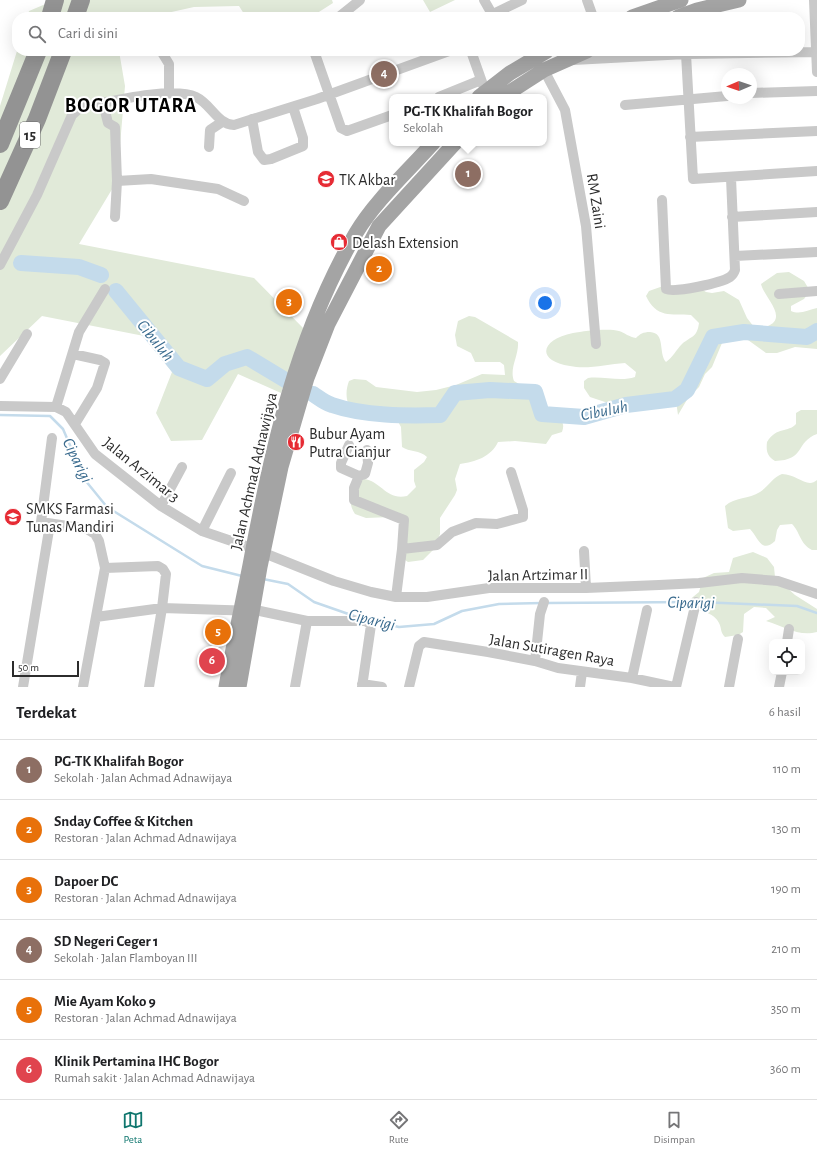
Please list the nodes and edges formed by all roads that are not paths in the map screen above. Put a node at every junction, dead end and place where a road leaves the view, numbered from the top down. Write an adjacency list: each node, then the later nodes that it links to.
1 (55, 0): 10 (highway)
2 (81, 0): 11 (highway)
3 (360, 0): 12 (street)
4 (484, 0): 13 (street)
5 (522, 0): 14 (street)
6 (587, 0): 15 (street)
7 (682, 0): 16 (main road)
8 (739, 0): 17 (main road)
9 (814, 0): 19 (street)
10 (51, 12)
11 (77, 12)
12 (345, 12)
13 (489, 12)
14 (496, 12)
15 (591, 12)
16 (647, 12)
17 (692, 12)
18 (805, 52): 19 (street)
19 (816, 52): 32 (street)
20 (164, 56): 35 (street)
21 (316, 56): 39 (street)
22 (435, 56): 39 (street)
23 (472, 56): 33 (street)
24 (539, 56): 33 (main road)
25 (573, 56): 29 (main road)
26 (648, 56): 29 (street)
27 (686, 56): 41 (street)
28 (36, 57): 50 (highway, 15)
29 (567, 58): 31 (main road)
30 (60, 59): 58 (highway, 15)
31 (544, 70): 37 (main road); 70 (street, RM Zaini)
32 (817, 72)
33 (482, 89): 36 (street)
34 (817, 91): 38 (street)
35 (169, 94): 42 (street); 47 (street)
36 (455, 94)
37 (507, 94)
38 (757, 94)
39 (328, 95): 44 (street); 45 (street)
40 (721, 97): 41 (street)
41 (689, 101): 43 (street); 49 (street)
42 (103, 103): 56 (street); 65 (street)
43 (624, 104)
44 (293, 107): 46 (street); 46 (street)
45 (389, 116)
46 (252, 119): 47 (street)
47 (222, 122): 53 (street)
48 (817, 131): 49 (street)
49 (690, 137): 55 (street)
50 (0, 144)
51 (430, 146): 72 (main road, Jalan Achmad Adnawijaya)
52 (452, 146): 72 (main road, Jalan Achmad Adnawijaya)
53 (210, 147)
54 (817, 171): 55 (street)
55 (731, 178): 62 (street)
56 (117, 181): 59 (street); 61 (street)
57 (662, 200): 64 (street)
58 (0, 201)
59 (244, 201)
60 (817, 212): 62 (street)
61 (115, 217)
62 (732, 217): 64 (street)
63 (817, 252): 64 (street)
64 (735, 256)
65 (0, 265)
66 (105, 289): 71 (street)
67 (817, 291): 68 (street)
68 (779, 294)
69 (27, 334): 73 (street)
70 (596, 344)
71 (73, 354): 75 (street); 76 (street)
72 (306, 362): 89 (main road, Jalan Achmad Adnawijaya)
73 (0, 379)
74 (0, 406): 75 (street)
75 (56, 407): 76 (street, Jalan Arzimar 3)
76 (75, 424): 84 (street, Jalan Arzimar 3)
77 (52, 438): 85 (street)
78 (349, 445): 83 (street)
79 (367, 450): 83 (street)
80 (182, 468): 84 (street)
81 (511, 472): 87 (street)
82 (231, 473): 86 (street)
83 (359, 476): 87 (street)
84 (160, 506): 86 (street, Jalan Arzimar 3)
85 (50, 524): 90 (street); 109 (street)
86 (202, 531): 89 (street, Jalan Arzimar 3)
87 (402, 549): 93 (street)
88 (584, 551): 91 (street)
89 (257, 559): 93 (street, Jalan Artzimar II); 98 (main road, Jalan Achmad Adnawijaya)
90 (105, 568): 96 (street); 99 (street)
91 (586, 588): 92 (street, Jalan Artzimar II); 93 (street, Jalan Artzimar II)
92 (817, 594)
93 (396, 597)
94 (544, 602): 104 (street)
95 (696, 602): 118 (street)
96 (162, 608): 98 (street); 99 (street); 111 (street)
97 (647, 610): 107 (street)
98 (246, 611): 100 (street); 112 (main road, Jalan Achmad Adnawijaya); 113 (main road, Jalan Achmad Adnawijaya)
99 (96, 617): 110 (street)
100 (307, 621): 108 (street); 114 (street)
101 (788, 629): 103 (street)
102 (738, 639): 119 (street)
103 (787, 639)
104 (535, 661): 105 (street, Jalan Sutiragen Raya); 116 (street, Jalan Sutiragen Raya)
105 (582, 672): 107 (street, Jalan Sutiragen Raya); 117 (street)
106 (781, 675): 120 (street)
107 (632, 678): 118 (street, Jalan Sutiragen Raya)
108 (362, 686): 115 (street)
109 (23, 687)
110 (83, 687)
111 (149, 687)
112 (226, 687)
113 (239, 687)
114 (295, 687)
115 (382, 687)
116 (409, 687)
117 (580, 687)
118 (675, 687)
119 (729, 687)
120 (779, 687)

